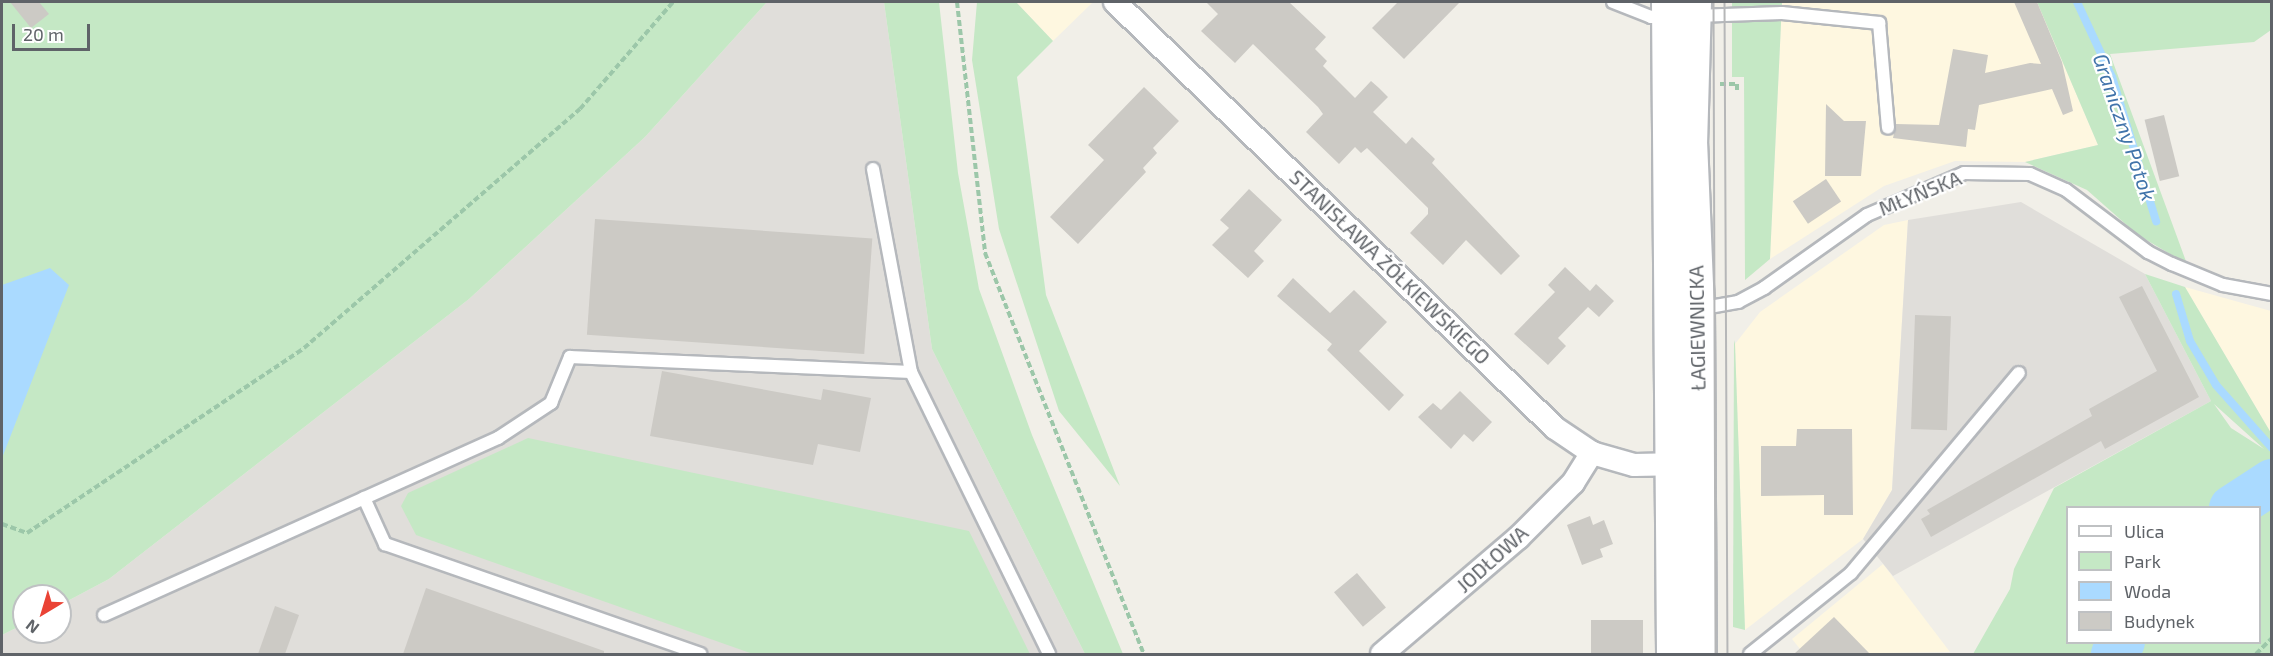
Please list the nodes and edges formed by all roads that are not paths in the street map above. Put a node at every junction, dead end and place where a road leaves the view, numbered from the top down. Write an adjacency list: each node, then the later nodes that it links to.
1 (1115, 2): 10 (street, STANISŁAWA ŻÓŁKIEWSKIEGO)
2 (1613, 2): 3 (lane)
3 (1681, 9): 4 (lane); 7 (main road, ŁAGIEWNICKA)
4 (1888, 128)
5 (873, 169): 8 (lane)
6 (2271, 294): 7 (lane, MŁYŃSKA)
7 (1685, 310): 11 (main road, ŁAGIEWNICKA)
8 (911, 372): 12 (lane); 15 (lane)
9 (2019, 372): 19 (lane)
10 (1592, 453): 11 (street, STANISŁAWA ŻÓŁKIEWSKIEGO); 16 (street, JODŁOWA)
11 (1686, 464): 17 (main road, ŁAGIEWNICKA); 18 (main road, ŁAGIEWNICKA)
12 (364, 498): 13 (lane); 14 (lane)
13 (104, 615)
14 (700, 654)
15 (1049, 654)
16 (1382, 654)
17 (1673, 654)
18 (1700, 654)
19 (1750, 654)

